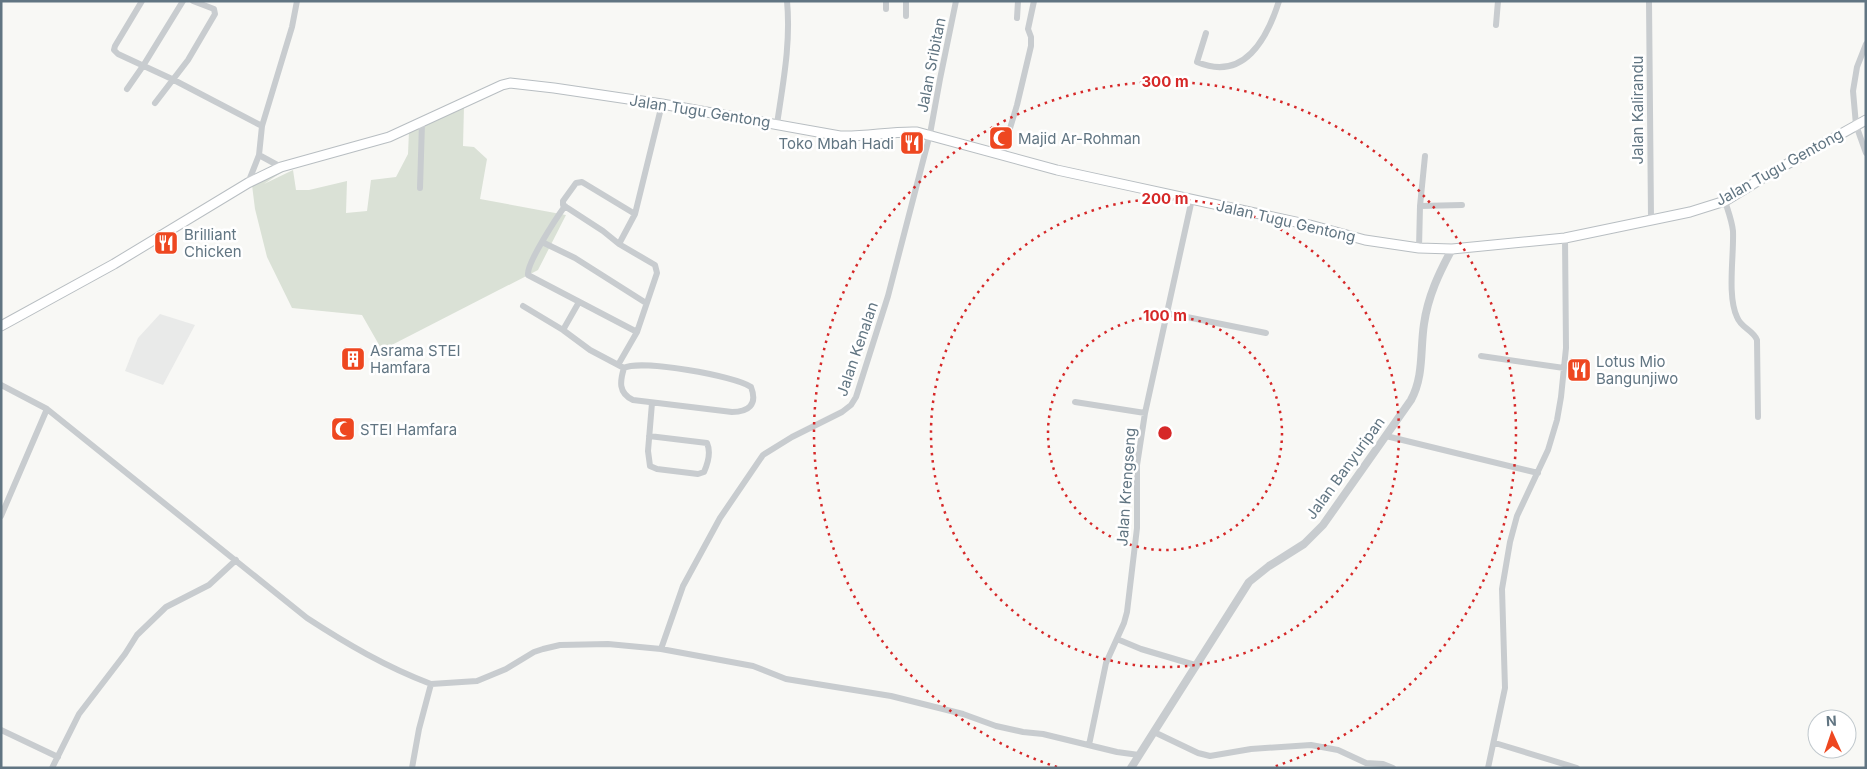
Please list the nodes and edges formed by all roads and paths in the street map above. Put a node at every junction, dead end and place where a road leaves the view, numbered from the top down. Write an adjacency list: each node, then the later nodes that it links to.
1 (142, 1): 18 (street)
2 (182, 1): 18 (street)
3 (193, 1): 19 (street)
4 (297, 1): 27 (street)
5 (787, 1): 25 (street)
6 (906, 1): 13 (street)
7 (956, 1): 28 (street, Jalan Sribitan)
8 (1018, 1): 14 (street)
9 (1034, 1): 31 (street)
10 (1279, 1): 16 (street)
11 (1498, 1): 15 (street)
12 (1649, 1): 42 (street, Jalan Kalirandu)
13 (906, 16)
14 (1017, 18)
15 (1496, 24)
16 (1206, 33)
17 (1866, 44): 26 (street)
18 (143, 66): 19 (street); 20 (street)
19 (172, 79): 21 (street); 27 (street)
20 (127, 89)
21 (155, 103)
22 (662, 104): 24 (main road, Jalan Tugu Gentong); 25 (main road, Jalan Tugu Gentong); 41 (street)
23 (1866, 120): 26 (main road, Jalan Tugu Gentong)
24 (422, 123): 33 (main road, Jalan Tugu Gentong); 35 (street)
25 (777, 124): 28 (main road, Jalan Tugu Gentong)
26 (1856, 125): 29 (street); 37 (main road, Jalan Tugu Gentong)
27 (262, 126): 30 (street)
28 (930, 134): 31 (main road, Jalan Tugu Gentong); 71 (street, Jalan Kenalan)
29 (1866, 153)
30 (259, 155): 33 (street); 34 (street)
31 (1002, 155): 36 (main road, Jalan Tugu Gentong)
32 (1425, 156): 40 (street)
33 (280, 167): 34 (main road, Jalan Tugu Gentong)
34 (248, 183): 52 (main road, Jalan Tugu Gentong)
35 (420, 188)
36 (1192, 199): 46 (main road, Jalan Tugu Gentong); 51 (street, Jalan Krengseng)
37 (1725, 201): 42 (main road, Jalan Tugu Gentong); 64 (street)
38 (1462, 205): 40 (street)
39 (565, 206): 41 (street); 44 (street); 45 (street)
40 (1420, 206): 46 (street)
41 (635, 214): 45 (street)
42 (1651, 218): 43 (main road, Jalan Tugu Gentong)
43 (1565, 238): 47 (main road, Jalan Tugu Gentong); 58 (street)
44 (542, 242): 48 (street); 49 (street)
45 (620, 244): 49 (street)
46 (1419, 248): 47 (main road, Jalan Tugu Gentong)
47 (1452, 249): 66 (street, Jalan Banyuripan)
48 (579, 302): 53 (street); 54 (street)
49 (646, 303): 54 (street)
50 (523, 306): 53 (street)
51 (1167, 313): 55 (street); 63 (street, Jalan Krengseng)
52 (1, 326)
53 (563, 330): 57 (street)
54 (637, 332): 57 (street)
55 (1266, 333)
56 (1481, 356): 58 (street)
57 (621, 366): 61 (street); 61 (street)
58 (1564, 368): 67 (street)
59 (1, 385): 62 (street)
60 (1075, 402): 63 (street)
61 (652, 403): 65 (street)
62 (47, 409): 68 (street); 69 (street)
63 (1145, 413): 70 (street, Jalan Krengseng)
64 (1758, 417)
65 (649, 436): 65 (street)
66 (1386, 436): 67 (street); 72 (street, Jalan Banyuripan)
67 (1538, 473): 76 (street)
68 (1, 516)
69 (236, 560): 73 (street); 79 (street)
70 (1117, 639): 72 (street); 77 (street, Jalan Krengseng)
71 (661, 649): 73 (street); 77 (street)
72 (1195, 665): 75 (street, Jalan Banyuripan)
73 (431, 684): 81 (street)
74 (1, 730): 79 (street)
75 (1154, 732): 78 (street, Jalan Banyuripan); 83 (street)
76 (1495, 743): 84 (street); 85 (street)
77 (1089, 745): 78 (street)
78 (1140, 755): 82 (street, Jalan Banyuripan)
79 (58, 757): 80 (street)
80 (52, 768)
81 (412, 768)
82 (1131, 768)
83 (1394, 768)
84 (1488, 768)
85 (1577, 768)

